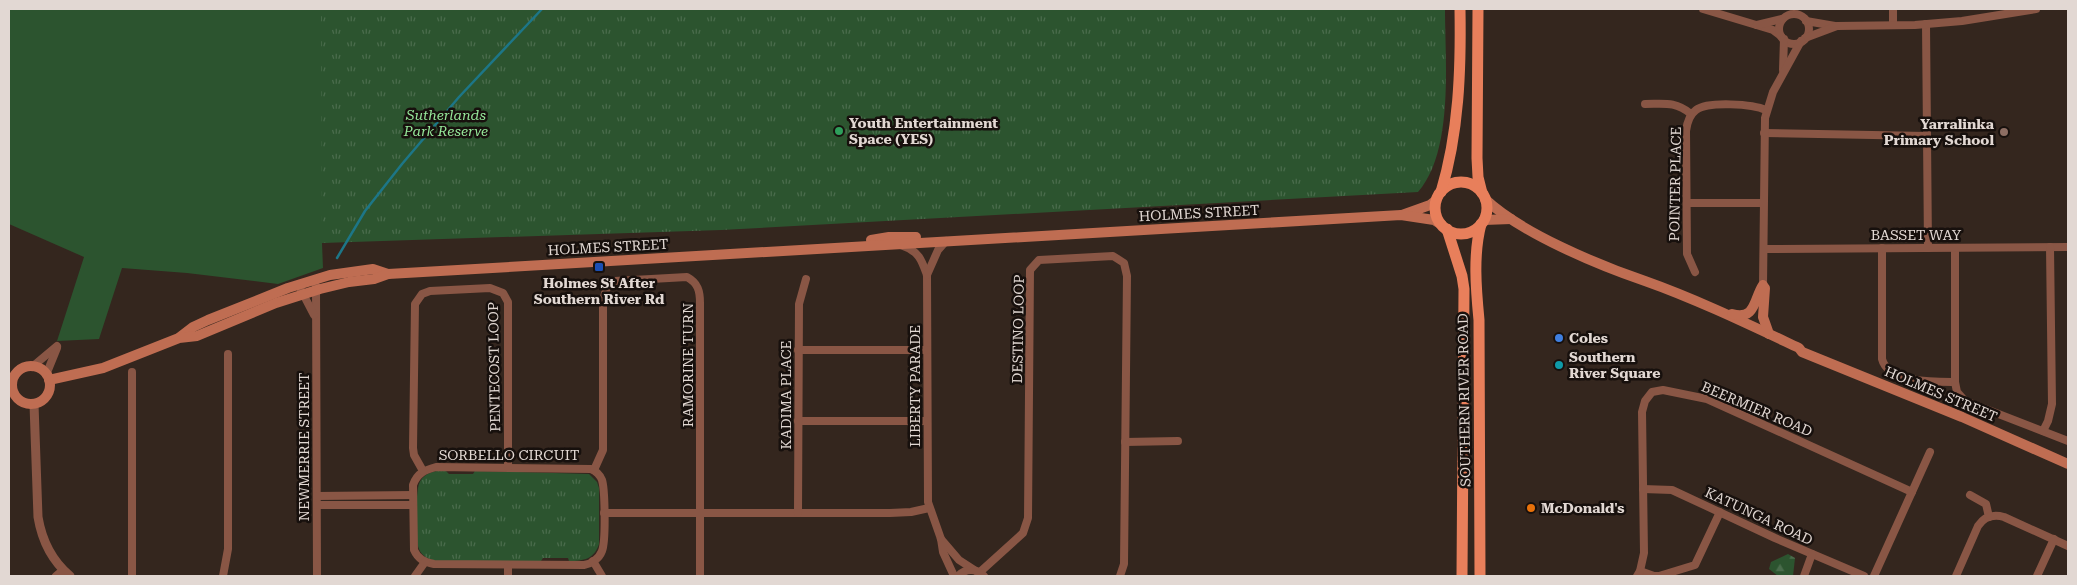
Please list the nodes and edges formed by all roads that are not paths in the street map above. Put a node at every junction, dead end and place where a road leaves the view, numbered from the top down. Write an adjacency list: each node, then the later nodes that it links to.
1 (1460, 9): 21 (main road)
2 (1478, 9): 22 (main road)
3 (1703, 9): 10 (street)
4 (1800, 9): 8 (street)
5 (1893, 9): 11 (street)
6 (2036, 9): 9 (street)
7 (1785, 15): 8 (street); 10 (street); 13 (street)
8 (1805, 19): 12 (street); 14 (street)
9 (1926, 24): 11 (street); 20 (street)
10 (1755, 25): 13 (street)
11 (1893, 25): 12 (street)
12 (1837, 26): 14 (street)
13 (1782, 38): 14 (street); 15 (street)
14 (1803, 40): 15 (street)
15 (1783, 72): 17 (street)
16 (1644, 104): 18 (street)
17 (1766, 110): 18 (street, POINTER PLACE); 19 (street)
18 (1691, 114): 23 (street, POINTER PLACE)
19 (1764, 134): 20 (street); 24 (street)
20 (1927, 136): 36 (street)
21 (1439, 196): 22 (main road); 25 (main road, HOLMES STREET); 28 (main road)
22 (1484, 196): 26 (main road, HOLMES STREET); 27 (main road)
23 (1687, 203): 24 (street); 39 (street, POINTER PLACE)
24 (1763, 203): 38 (street)
25 (1401, 215): 28 (main road, HOLMES STREET); 29 (main road, HOLMES STREET)
26 (1512, 219): 27 (main road, HOLMES STREET); 42 (main road, HOLMES STREET)
27 (1482, 222): 28 (main road); 105 (main road, SOUTHERN RIVER ROAD)
28 (1444, 227): 104 (main road, SOUTHERN RIVER ROAD)
29 (999, 237): 30 (main road, HOLMES STREET); 32 (main road, HOLMES STREET)
30 (946, 241): 31 (main road, HOLMES STREET); 40 (street)
31 (899, 245): 32 (main road, HOLMES STREET); 40 (street, LIBERTY PARADE)
32 (830, 247): 43 (main road, HOLMES STREET)
33 (2050, 247): 34 (street, BASSET WAY); 37 (street, BASSET WAY); 61 (street)
34 (2068, 247)
35 (1882, 248): 36 (street, BASSET WAY); 38 (street, BASSET WAY); 56 (street)
36 (1928, 248): 37 (street, BASSET WAY)
37 (1955, 248): 56 (street)
38 (1764, 249): 44 (street)
39 (1695, 272)
40 (927, 275): 50 (street, LIBERTY PARADE)
41 (806, 279): 49 (street, KADIMA PLACE)
42 (1634, 279): 46 (main road, HOLMES STREET); 51 (main road, HOLMES STREET)
43 (316, 285): 45 (main road, HOLMES STREET); 47 (street, NEWMERRIE STREET)
44 (1763, 285): 46 (main road); 48 (main road)
45 (301, 290): 47 (street, NEWMERRIE STREET); 55 (main road, HOLMES STREET)
46 (1666, 290): 48 (main road, HOLMES STREET)
47 (315, 317): 74 (street, NEWMERRIE STREET)
48 (1769, 334): 51 (main road, HOLMES STREET)
49 (798, 350): 50 (street); 59 (street, KADIMA PLACE)
50 (927, 350): 60 (street, LIBERTY PARADE)
51 (1802, 352): 66 (main road, HOLMES STREET)
52 (228, 354): 95 (street)
53 (32, 366): 55 (main road); 55 (street); 57 (main road)
54 (132, 372): 94 (street)
55 (48, 377): 58 (main road)
56 (1955, 382): 61 (street)
57 (12, 396): 58 (main road)
58 (34, 404): 90 (street)
59 (798, 421): 60 (street); 81 (street, KADIMA PLACE)
60 (928, 421): 77 (street, LIBERTY PARADE)
61 (2043, 430): 63 (street)
62 (1178, 441): 64 (street)
63 (2068, 441)
64 (1125, 442): 91 (street, DESTINO LOOP); 103 (street, DESTINO LOOP)
65 (1930, 452): 71 (street)
66 (2068, 464)
67 (508, 467): 68 (street, SORBELLO CIRCUIT); 69 (street, SORBELLO CIRCUIT); 69 (street, PENTECOST LOOP)
68 (594, 470): 78 (street, RAMORINE TURN); 80 (street, SORBELLO CIRCUIT)
69 (423, 471): 72 (street, SORBELLO CIRCUIT)
70 (1642, 489): 71 (street, BEERMIER ROAD); 79 (street, KATUNGA ROAD); 92 (street, BEERMIER ROAD)
71 (1912, 492): 108 (street)
72 (413, 495): 74 (street); 76 (street, SORBELLO CIRCUIT)
73 (1970, 495): 82 (street)
74 (317, 496): 75 (street, NEWMERRIE STREET)
75 (317, 505): 76 (street); 96 (street, NEWMERRIE STREET)
76 (414, 505): 88 (street, SORBELLO CIRCUIT)
77 (929, 508): 81 (street); 83 (street, LIBERTY PARADE)
78 (700, 512): 80 (street); 81 (street); 100 (street, RAMORINE TURN)
79 (1720, 512): 86 (street, KATUNGA ROAD); 92 (street)
80 (604, 513): 87 (street, SORBELLO CIRCUIT)
81 (798, 513)
82 (1989, 517): 84 (street); 109 (street)
83 (940, 539): 91 (street, LIBERTY PARADE); 101 (street, LIBERTY PARADE)
84 (2054, 539): 85 (street); 110 (street)
85 (2068, 546)
86 (1812, 554): 106 (street); 107 (street, KATUNGA ROAD)
87 (594, 561): 89 (street); 99 (street)
88 (425, 562): 89 (street); 97 (street)
89 (508, 565): 98 (street)
90 (59, 573): 93 (street)
91 (980, 573): 102 (street)
92 (1639, 573)
93 (70, 576)
94 (132, 576)
95 (224, 576)
96 (317, 576)
97 (415, 576)
98 (508, 576)
99 (602, 576)
100 (700, 576)
101 (954, 576)
102 (958, 576)
103 (1120, 576)
104 (1462, 576)
105 (1480, 576)
106 (1804, 576)
107 (1864, 576)
108 (1874, 576)
109 (1956, 576)
110 (2037, 576)

